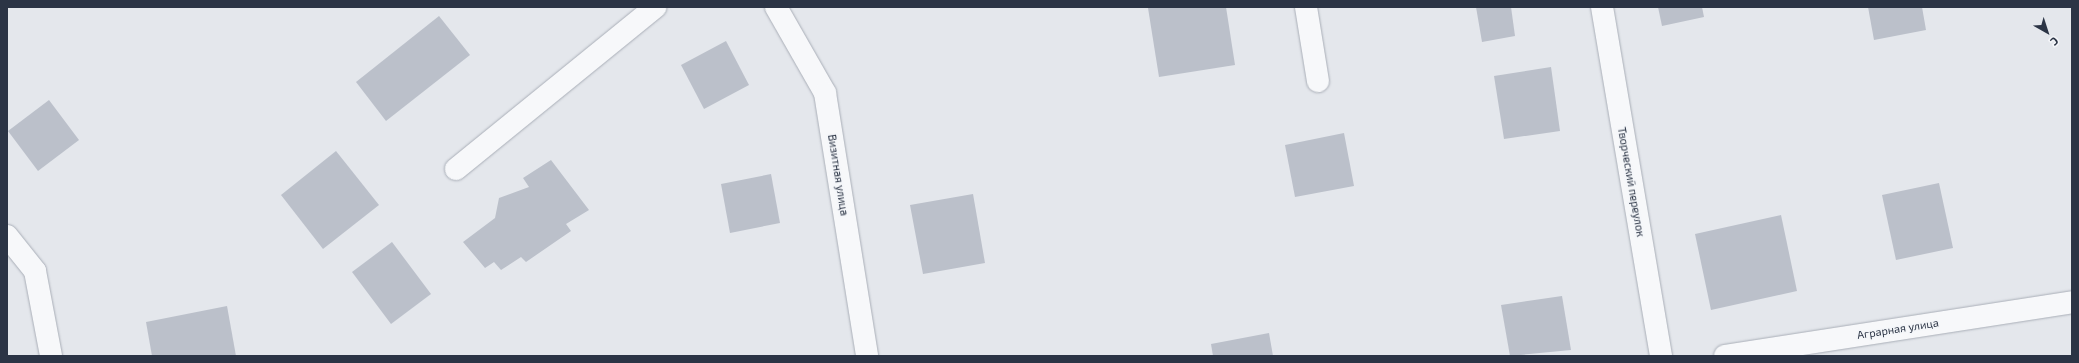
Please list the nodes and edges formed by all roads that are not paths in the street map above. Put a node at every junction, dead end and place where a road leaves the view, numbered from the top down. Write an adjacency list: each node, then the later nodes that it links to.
1 (655, 7): 6 (street)
2 (776, 7): 10 (street, Визитная улица)
3 (1306, 7): 5 (street)
4 (1602, 7): 11 (street, Творческий переулок)
5 (1318, 81)
6 (456, 169)
7 (7, 236): 9 (street)
8 (2072, 302): 12 (street, Аграрная улица)
9 (52, 356)
10 (867, 356)
11 (1661, 356)
12 (1725, 356)

